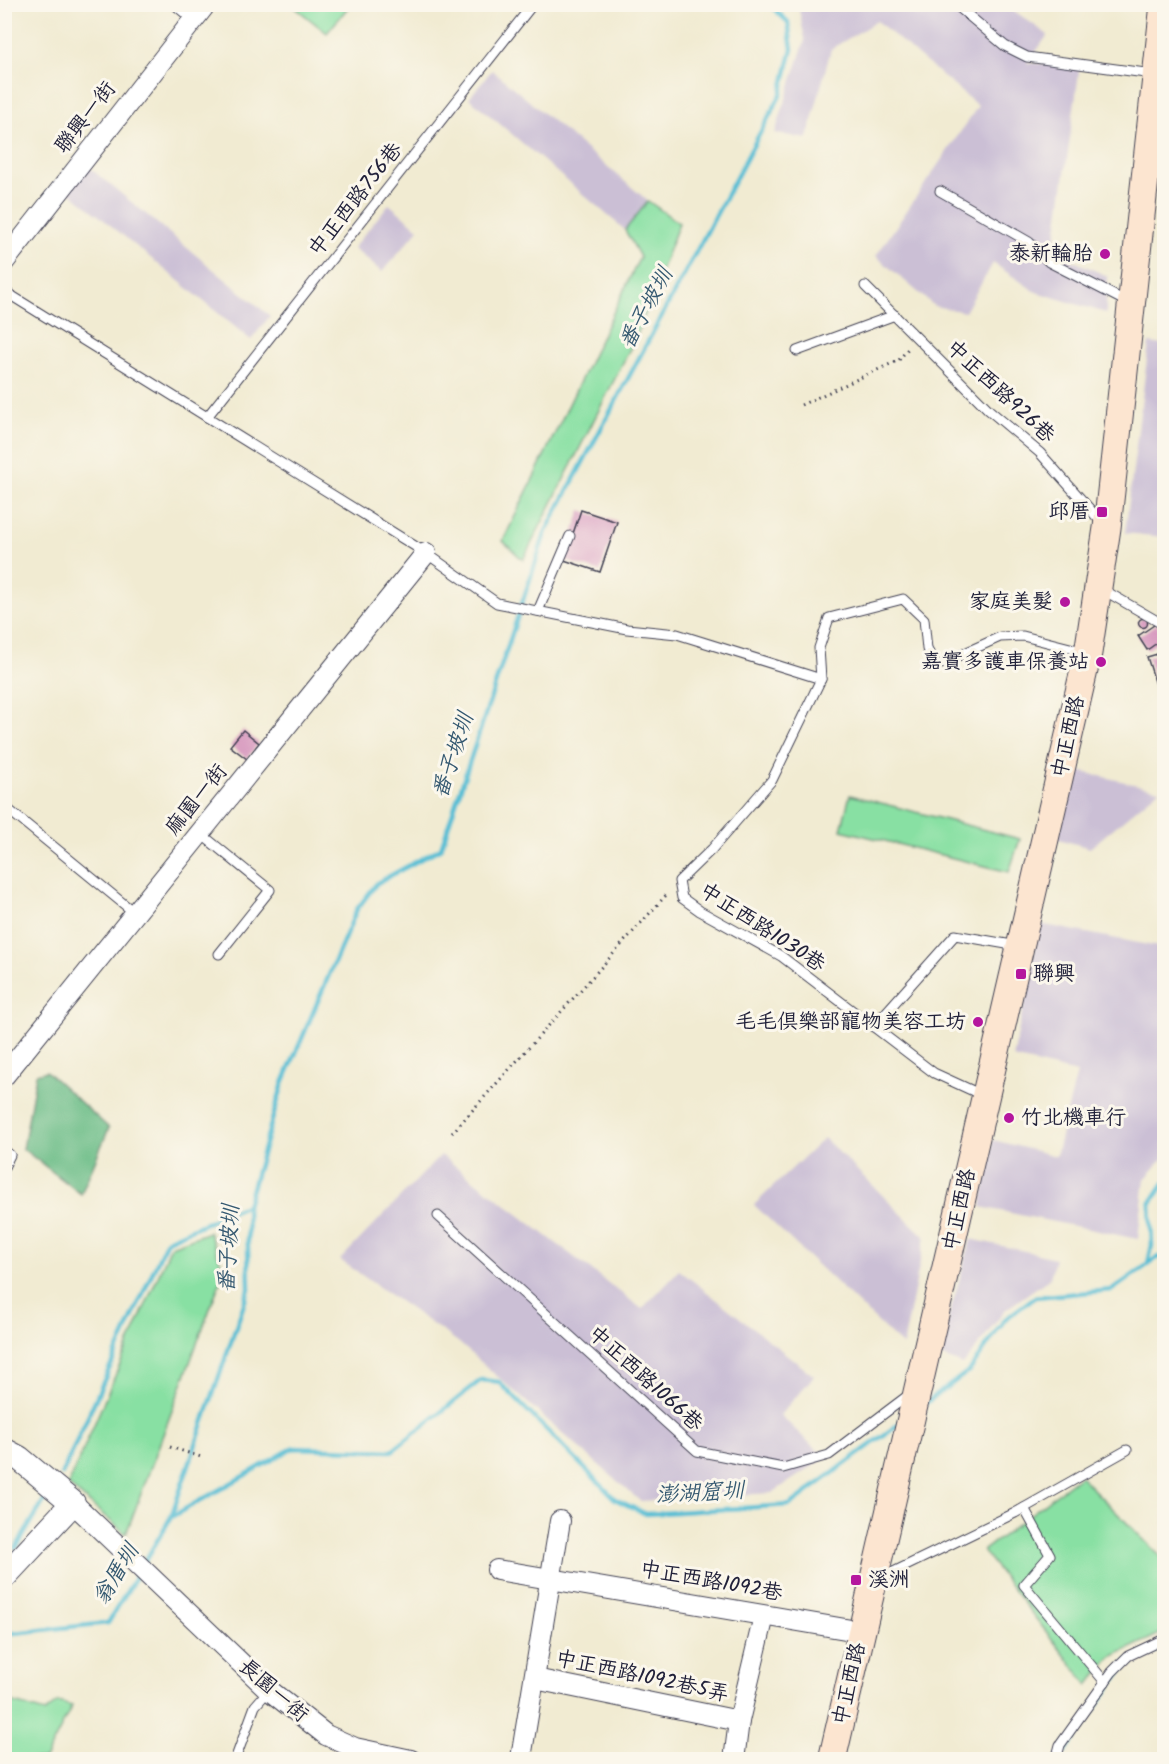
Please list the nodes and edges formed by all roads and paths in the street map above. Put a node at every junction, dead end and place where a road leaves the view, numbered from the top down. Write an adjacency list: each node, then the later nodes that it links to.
1 (174, 4): 6 (lane)
2 (206, 4): 6 (street, 聯興一街)
3 (533, 4): 17 (lane, 中正西路756巷)
4 (955, 4): 7 (lane)
5 (1164, 4): 7 (main road, 中正西路)
6 (193, 20): 9 (street, 聯興一街)
7 (1156, 74): 12 (main road, 中正西路)
8 (940, 191): 12 (lane)
9 (4, 262)
10 (865, 286): 13 (lane, 中正西路926巷)
11 (4, 291): 17 (lane)
12 (1132, 304): 18 (main road, 中正西路)
13 (895, 315): 14 (lane, 中正西路926巷); 15 (lane)
14 (917, 338): 16 (path); 18 (lane, 中正西路926巷)
15 (797, 351)
16 (801, 405)
17 (207, 417): 20 (lane)
18 (1107, 528): 21 (main road, 中正西路)
19 (570, 536): 22 (lane)
20 (426, 554): 22 (lane); 27 (street, 麻園一街)
21 (1098, 587): 23 (lane); 24 (main road, 中正西路)
22 (538, 611): 25 (lane)
23 (1164, 625)
24 (1088, 653): 25 (lane); 30 (main road, 中正西路)
25 (821, 679): 28 (lane)
26 (4, 806): 29 (lane)
27 (200, 833): 29 (street, 麻園一街); 31 (lane)
28 (679, 881): 32 (lane, 中正西路1030巷); 35 (path)
29 (136, 914): 33 (street, 麻園一街)
30 (1020, 947): 32 (lane); 34 (main road, 中正西路)
31 (219, 954)
32 (873, 1027): 34 (lane, 中正西路1030巷)
33 (4, 1076)
34 (986, 1097): 39 (main road, 中正西路)
35 (452, 1133)
36 (4, 1150): 37 (lane)
37 (4, 1167)
38 (438, 1216): 39 (lane, 中正西路1066巷)
39 (920, 1387): 50 (main road, 中正西路)
40 (170, 1447): 43 (path)
41 (4, 1450): 44 (street)
42 (1127, 1450): 45 (lane)
43 (201, 1457)
44 (73, 1503): 48 (street); 56 (street, 長園一街)
45 (1024, 1508): 50 (lane); 55 (lane)
46 (560, 1521): 49 (street)
47 (497, 1570): 49 (street, 中正西路1092巷)
48 (4, 1578)
49 (551, 1579): 51 (street, 中正西路1092巷); 54 (street)
50 (874, 1582): 52 (main road, 中正西路)
51 (764, 1616): 52 (street, 中正西路1092巷); 57 (street, 中正西路1092巷5弄)
52 (862, 1632): 62 (main road, 中正西路)
53 (1164, 1639): 55 (lane)
54 (535, 1680): 57 (street, 中正西路1092巷5弄); 58 (street)
55 (1104, 1682): 63 (lane)
56 (269, 1690): 59 (lane); 60 (street, 長園一街)
57 (739, 1721): 61 (street, 中正西路1092巷5弄)
58 (521, 1758)
59 (235, 1760)
60 (411, 1760)
61 (734, 1760)
62 (832, 1760)
63 (1056, 1760)

